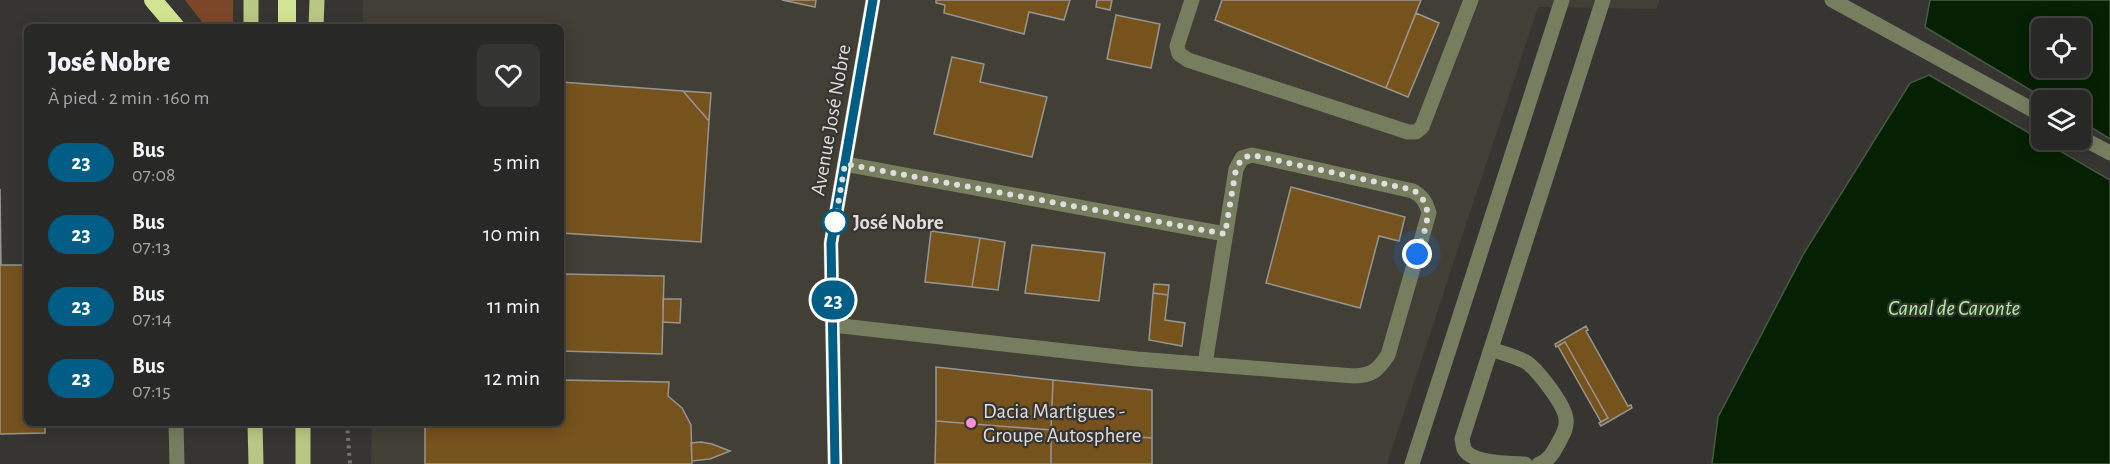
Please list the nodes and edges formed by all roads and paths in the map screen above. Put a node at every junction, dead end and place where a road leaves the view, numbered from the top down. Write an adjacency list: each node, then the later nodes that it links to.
1 (153, 0): 11 (highway)
2 (250, 0): 12 (main road)
3 (287, 0): 13 (highway)
4 (316, 0): 14 (main road)
5 (873, 0): 18 (street, Avenue José Nobre)
6 (1192, 0): 7 (street)
7 (1471, 0)
8 (1562, 0): 32 (street)
9 (1603, 0): 21 (street)
10 (1832, 0): 15 (street)
11 (173, 24)
12 (250, 24)
13 (287, 24)
14 (316, 24)
15 (2031, 109)
16 (2091, 143): 17 (street)
17 (2110, 153)
18 (845, 164): 19 (street); 20 (street, Avenue José Nobre)
19 (1225, 234): 22 (street); 22 (street)
20 (833, 326): 22 (street); 31 (street, Avenue José Nobre)
21 (1491, 349): 33 (street); 34 (street)
22 (1204, 364)
23 (177, 426): 27 (street)
24 (255, 426): 28 (main road)
25 (303, 426): 29 (main road)
26 (347, 426): 30 (path)
27 (177, 464)
28 (256, 464)
29 (303, 464)
30 (350, 464)
31 (836, 464)
32 (1412, 464)
33 (1525, 464)
34 (1539, 464)

